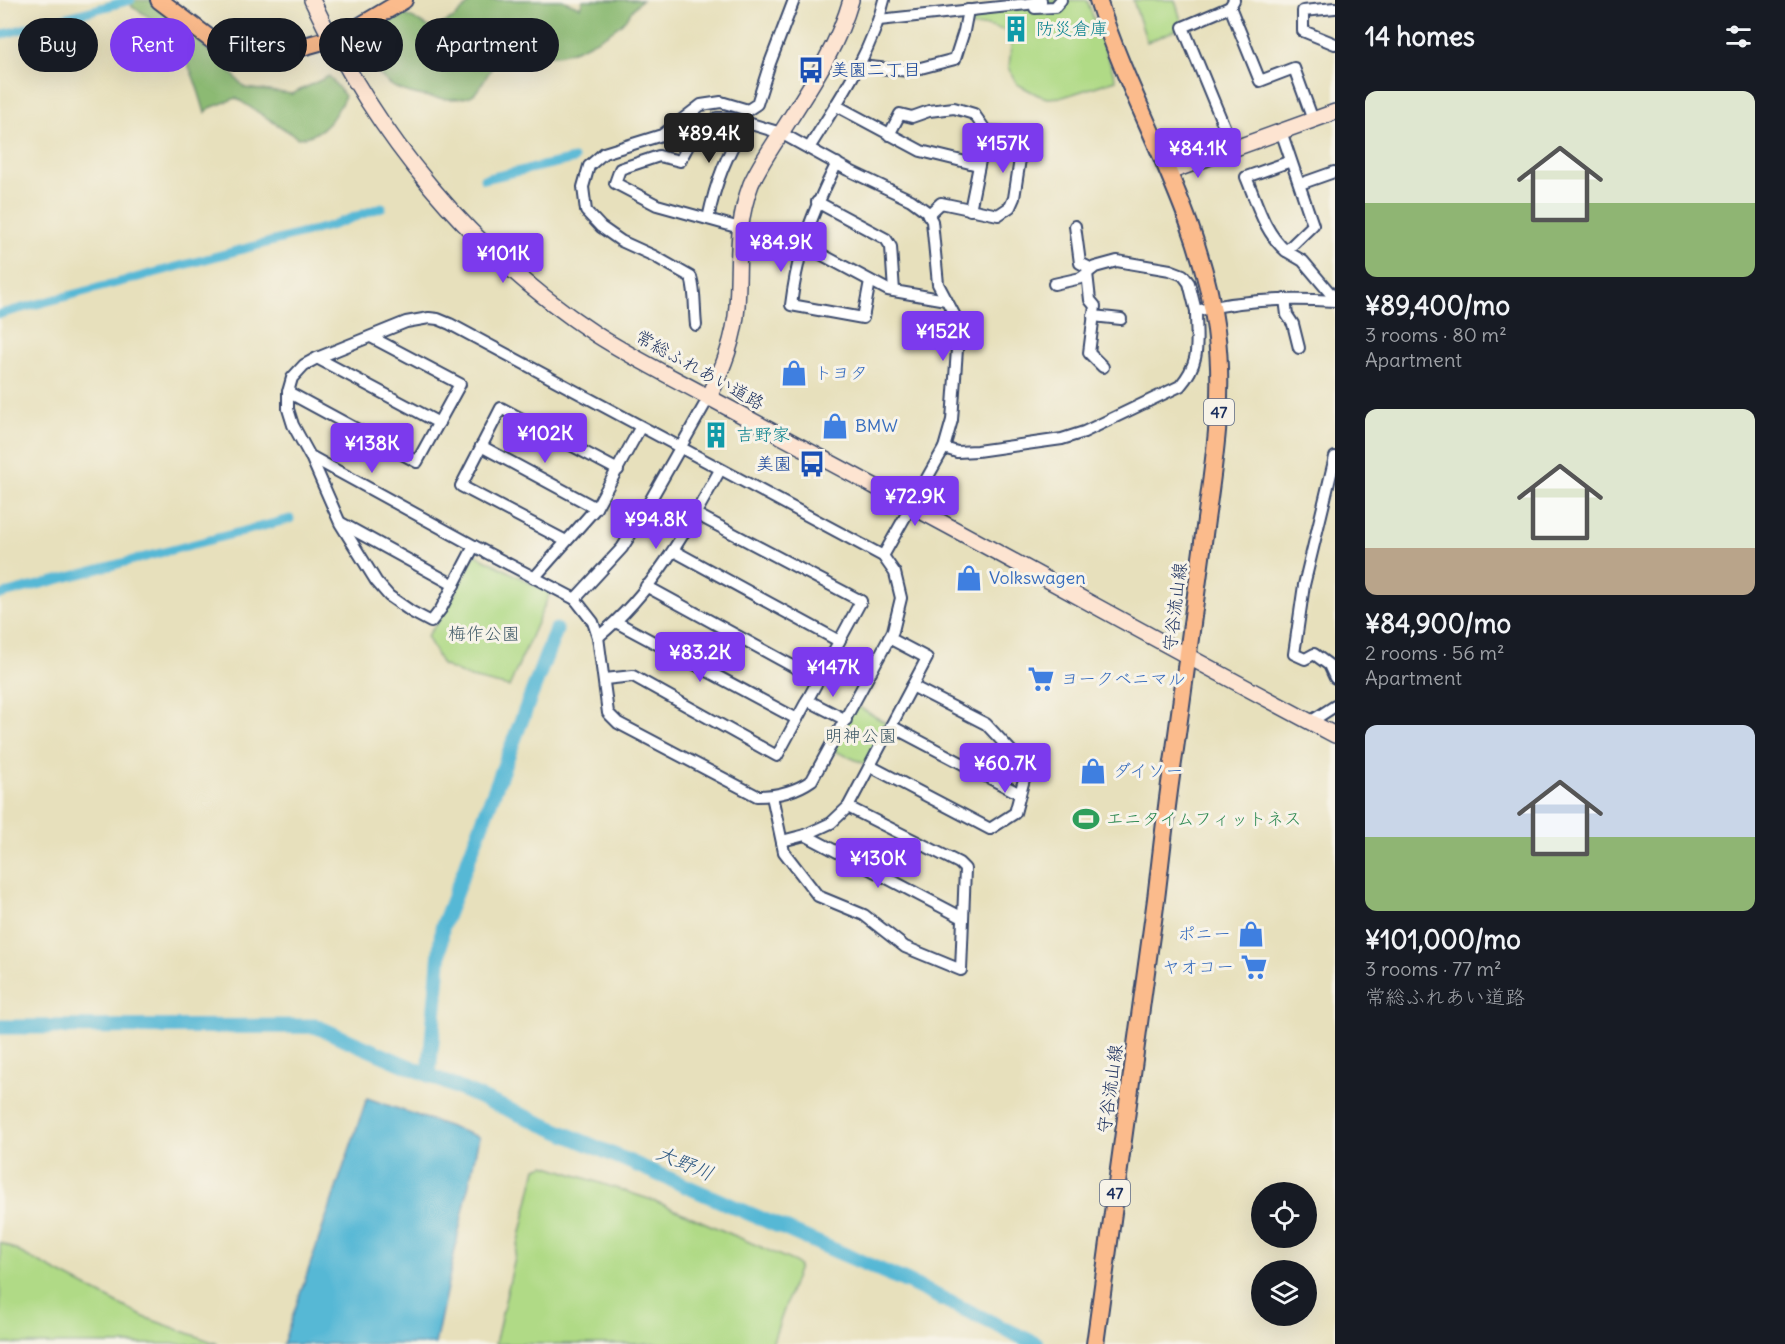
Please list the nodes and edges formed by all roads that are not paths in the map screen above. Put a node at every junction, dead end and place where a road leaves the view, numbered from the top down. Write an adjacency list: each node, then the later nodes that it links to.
1 (159, 0): 16 (main road)
2 (312, 0): 13 (street, 常総ふれあい道路)
3 (404, 0): 14 (main road)
4 (794, 0): 54 (street)
5 (851, 0): 26 (street)
6 (884, 0): 15 (street)
7 (1061, 0): 9 (street)
8 (1098, 0): 33 (main road, 守谷流山線 / 47)
9 (1037, 2): 12 (street)
10 (1232, 4): 22 (street); 29 (street)
11 (1335, 8): 17 (street)
12 (968, 10): 15 (street); 18 (street)
13 (320, 18)
14 (374, 18)
15 (879, 20): 18 (street)
16 (319, 42)
17 (1335, 45)
18 (860, 66): 20 (street)
19 (350, 72): 60 (street, 常総ふれあい道路)
20 (835, 105): 27 (street); 28 (street)
21 (1335, 112): 22 (street)
22 (1312, 120): 25 (street)
23 (746, 122): 26 (street); 39 (street); 39 (street)
24 (986, 131): 27 (street); 32 (street); 37 (street)
25 (1281, 131): 29 (street); 30 (street)
26 (781, 133): 28 (street); 41 (street)
27 (889, 135): 32 (street)
28 (808, 148): 31 (street)
29 (1233, 148): 33 (street)
30 (1291, 161): 35 (street); 43 (street)
31 (837, 163): 36 (street); 38 (street)
32 (978, 165): 37 (street)
33 (1169, 172): 51 (main road, 守谷流山線 / 47)
34 (1335, 172): 35 (street)
35 (1300, 184): 43 (street)
36 (818, 202): 42 (street); 47 (street)
37 (970, 210): 38 (street)
38 (928, 214): 49 (street)
39 (708, 219): 41 (street)
40 (1075, 226): 44 (street)
41 (740, 228): 60 (street)
42 (802, 244): 45 (street); 45 (street)
43 (1286, 251): 50 (street)
44 (1090, 271): 46 (street); 51 (street); 52 (street)
45 (870, 282): 47 (street)
46 (1054, 284)
47 (894, 291): 49 (street)
48 (1285, 299): 50 (street); 51 (street); 56 (street)
49 (946, 300): 64 (street)
50 (1335, 300)
51 (1204, 309): 64 (street); 86 (main road, 守谷流山線 / 47)
52 (1093, 316): 53 (street); 58 (street)
53 (1121, 319)
54 (696, 325)
55 (371, 337): 57 (street); 61 (street); 62 (street)
56 (1299, 348)
57 (317, 358): 59 (street); 61 (street)
58 (1102, 367)
59 (288, 392): 61 (street); 66 (street)
60 (709, 397): 65 (street); 70 (street, 常総ふれあい道路)
61 (439, 423)
62 (640, 428): 65 (street); 68 (street)
63 (481, 446): 68 (street); 71 (street); 74 (street)
64 (944, 448): 70 (street)
65 (681, 449): 69 (street); 81 (street)
66 (310, 456): 73 (street); 75 (street)
67 (1335, 457): 87 (street)
68 (618, 470): 71 (street)
69 (720, 470): 72 (street); 77 (street)
70 (911, 506): 77 (street); 86 (street, 常総ふれあい道路)
71 (596, 508): 74 (street)
72 (696, 514): 76 (street); 85 (street)
73 (340, 523): 79 (street); 79 (street)
74 (566, 541): 78 (street)
75 (474, 546): 78 (street); 79 (street)
76 (674, 551): 80 (street); 85 (street)
77 (883, 556): 84 (street)
78 (534, 578): 81 (street)
79 (454, 585)
80 (646, 585): 82 (street); 89 (street)
81 (575, 599): 83 (street)
82 (616, 622): 83 (street); 93 (street)
83 (598, 637): 88 (street)
84 (889, 638): 90 (street); 94 (street)
85 (839, 641): 89 (street)
86 (1189, 658): 95 (street, 常総ふれあい道路); 105 (main road, 守谷流山線 / 47)
87 (1335, 678)
88 (605, 679): 93 (street); 100 (street)
89 (818, 680): 91 (street)
90 (912, 686): 96 (street); 99 (street)
91 (807, 700): 93 (street); 94 (street)
92 (1335, 706): 95 (street)
93 (797, 719)
94 (846, 720): 100 (street)
95 (1310, 722): 97 (street, 常総ふれあい道路)
96 (891, 726): 98 (street); 99 (street)
97 (1335, 735)
98 (870, 766): 99 (street); 101 (street)
99 (1020, 794)
100 (771, 796): 103 (street)
101 (848, 807): 102 (street); 104 (street)
102 (805, 835): 103 (street); 104 (street)
103 (782, 841): 104 (street)
104 (963, 918)
105 (1095, 1344)

